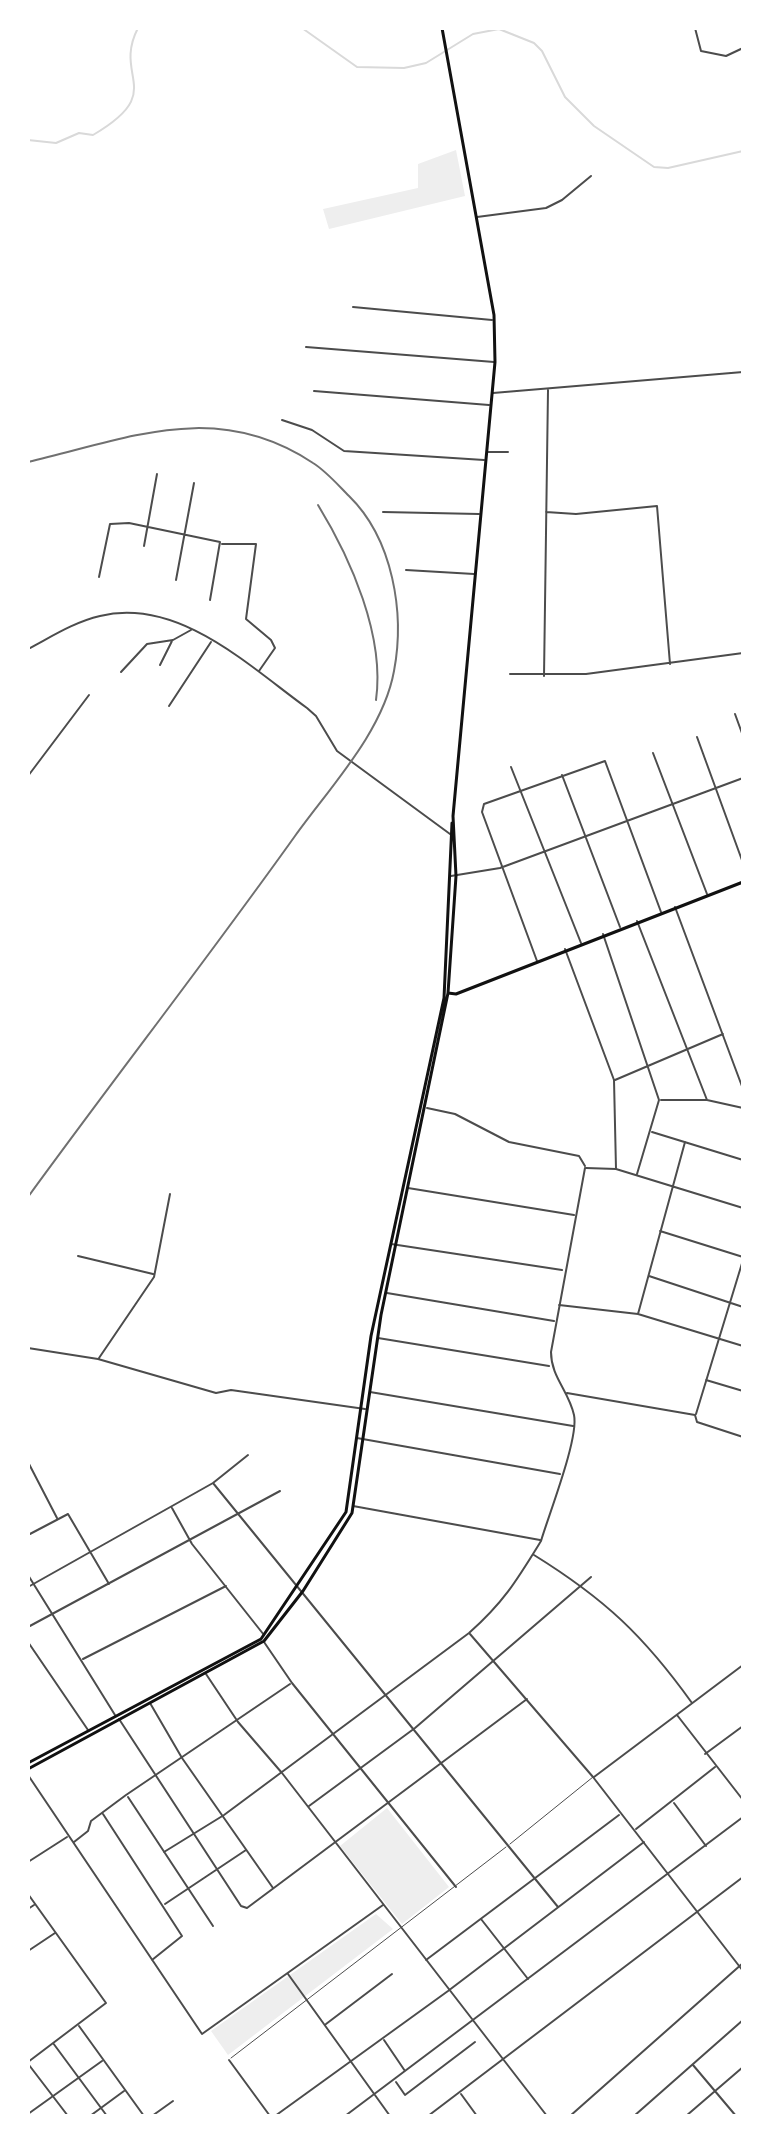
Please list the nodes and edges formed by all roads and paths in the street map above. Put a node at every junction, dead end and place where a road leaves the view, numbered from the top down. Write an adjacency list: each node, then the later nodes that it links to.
1 (442, 28): 5 (main road)
2 (695, 28): 3 (street)
3 (743, 48)
4 (591, 176): 5 (street)
5 (475, 217): 7 (main road)
6 (353, 307): 7 (street)
7 (493, 320): 9 (main road)
8 (306, 347): 9 (street)
9 (495, 362): 13 (main road)
10 (743, 372): 11 (street)
11 (548, 390): 13 (street); 22 (street)
12 (314, 391): 14 (street)
13 (491, 393): 14 (main road)
14 (490, 405): 16 (main road)
15 (282, 420): 18 (street)
16 (486, 452): 17 (street); 18 (main road)
17 (508, 452)
18 (486, 460): 23 (main road)
19 (157, 474): 24 (street)
20 (194, 483): 25 (street)
21 (383, 512): 23 (street)
22 (544, 512): 38 (street); 43 (street)
23 (481, 514): 29 (main road)
24 (150, 528): 25 (street); 27 (street); 30 (street)
25 (186, 536): 26 (street); 31 (street)
26 (222, 544): 32 (street); 41 (street)
27 (144, 546)
28 (406, 570): 29 (street)
29 (475, 574): 58 (main road)
30 (99, 577)
31 (176, 580)
32 (210, 600)
33 (192, 629): 34 (street); 35 (street); 36 (street)
34 (173, 640): 39 (street); 40 (street)
35 (212, 641): 41 (street); 45 (street)
36 (28, 649)
37 (743, 653): 38 (street)
38 (670, 664): 43 (street)
39 (160, 665)
40 (121, 672)
41 (258, 672): 58 (street)
42 (510, 674): 43 (street)
43 (544, 676)
44 (89, 695): 52 (street)
45 (169, 706)
46 (735, 714): 47 (street)
47 (743, 736)
48 (697, 737): 54 (street)
49 (653, 753): 56 (street)
50 (511, 767): 55 (street)
51 (562, 775): 55 (street); 57 (street); 59 (street)
52 (28, 776)
53 (743, 778): 54 (street)
54 (715, 788): 56 (street); 61 (street)
55 (518, 790): 60 (street); 62 (street)
56 (673, 804): 57 (street); 65 (street)
57 (628, 821): 59 (street); 67 (street)
58 (452, 835): 63 (main road)
59 (585, 836): 60 (street); 69 (street)
60 (542, 852): 62 (street); 71 (street)
61 (743, 863)
62 (500, 868): 63 (street); 73 (street)
63 (454, 876): 74 (main road); 96 (main road)
64 (743, 882): 65 (main road)
65 (707, 895): 66 (main road)
66 (675, 907): 67 (main road); 75 (street)
67 (661, 912): 68 (main road)
68 (637, 921): 69 (main road); 76 (street)
69 (620, 927): 70 (main road)
70 (603, 934): 71 (main road); 77 (street)
71 (581, 943): 72 (main road)
72 (565, 949): 73 (main road); 78 (street)
73 (537, 961): 74 (main road)
74 (448, 993): 82 (main road)
75 (723, 1034): 76 (street); 79 (street)
76 (687, 1049): 77 (street); 81 (street)
77 (647, 1065): 78 (street); 80 (street)
78 (614, 1080): 88 (street)
79 (743, 1089)
80 (659, 1100): 81 (street); 84 (street)
81 (707, 1100): 83 (street)
82 (423, 1107): 87 (street); 91 (main road)
83 (743, 1108)
84 (650, 1131): 85 (street); 89 (street)
85 (685, 1142): 86 (street); 90 (street)
86 (743, 1160)
87 (585, 1168): 88 (street); 94 (street)
88 (616, 1169): 89 (street)
89 (637, 1174): 90 (street)
90 (673, 1186): 93 (street); 95 (street)
91 (406, 1188): 94 (street); 96 (main road)
92 (170, 1194): 100 (street)
93 (743, 1208)
94 (574, 1215): 99 (street)
95 (660, 1231): 98 (street); 101 (street)
96 (392, 1244): 99 (street); 102 (main road); 118 (main road)
97 (78, 1256): 100 (street)
98 (743, 1259): 103 (street)
99 (565, 1271): 104 (street)
100 (154, 1274): 112 (street)
101 (647, 1276): 103 (street); 106 (street)
102 (385, 1293): 107 (street); 108 (main road)
103 (730, 1303): 105 (street); 109 (street)
104 (559, 1305): 106 (street); 107 (street)
105 (743, 1307)
106 (638, 1314): 109 (street)
107 (555, 1321): 113 (street)
108 (377, 1338): 113 (street); 116 (main road)
109 (719, 1339): 110 (street); 114 (street)
110 (743, 1346)
111 (28, 1348): 112 (street)
112 (98, 1359): 118 (street)
113 (551, 1366): 117 (street)
114 (706, 1380): 115 (street); 120 (street)
115 (743, 1391)
116 (369, 1392): 119 (main road); 121 (street)
117 (566, 1393): 120 (street); 121 (street)
118 (359, 1408): 119 (street); 123 (main road)
119 (365, 1409): 129 (main road)
120 (695, 1415): 122 (street)
121 (575, 1426): 126 (street)
122 (743, 1437)
123 (356, 1438): 126 (street); 129 (main road)
124 (248, 1455): 127 (street)
125 (28, 1462): 132 (street)
126 (561, 1474): 135 (street)
127 (213, 1483): 130 (street); 131 (street)
128 (280, 1491): 131 (street)
129 (351, 1505): 135 (street); 145 (main road); 146 (main road)
130 (171, 1507): 134 (street); 136 (street)
131 (237, 1512): 134 (street); 145 (street)
132 (58, 1519): 133 (street); 136 (street)
133 (28, 1535)
134 (189, 1540): 141 (street); 143 (street)
135 (541, 1541): 137 (street)
136 (90, 1553): 140 (street); 141 (street)
137 (533, 1554): 142 (street); 149 (street)
138 (28, 1575): 140 (street)
139 (591, 1577): 142 (street)
140 (33, 1584): 144 (street); 147 (street)
141 (109, 1584): 147 (street)
142 (581, 1584): 154 (street); 161 (street)
143 (226, 1586): 150 (street); 153 (street)
144 (28, 1587)
145 (299, 1587): 146 (street); 150 (main road)
146 (303, 1591): 151 (main road); 158 (street)
147 (53, 1616): 148 (street); 153 (street)
148 (28, 1627)
149 (469, 1633): 154 (street); 158 (street)
150 (264, 1635): 156 (main road)
151 (264, 1641): 156 (main road); 157 (street)
152 (28, 1642): 167 (street)
153 (82, 1659): 163 (street)
154 (493, 1660): 159 (street); 166 (street)
155 (743, 1665): 161 (street)
156 (204, 1671): 160 (main road); 163 (main road); 164 (street)
157 (292, 1683): 164 (street); 168 (street)
158 (388, 1695): 166 (street); 168 (street)
159 (527, 1699): 171 (street); 179 (street)
160 (150, 1702): 163 (main road); 170 (street)
161 (692, 1703): 162 (street)
162 (677, 1715): 169 (street); 179 (street)
163 (117, 1717): 167 (main road); 175 (main road); 178 (street)
164 (238, 1722): 170 (street); 176 (street)
165 (743, 1726): 169 (street)
166 (415, 1728): 171 (street); 173 (street)
167 (88, 1730): 172 (main road)
168 (336, 1734): 173 (street); 176 (street)
169 (705, 1754): 174 (street)
170 (182, 1758): 178 (street); 187 (street)
171 (443, 1762): 183 (street); 195 (street)
172 (28, 1763)
173 (361, 1767): 183 (street); 184 (street)
174 (715, 1767): 181 (street); 182 (street)
175 (28, 1769)
176 (282, 1773): 184 (street); 187 (street)
177 (28, 1775): 191 (street)
178 (155, 1777): 180 (street); 190 (street)
179 (593, 1777): 186 (street); 195 (street)
180 (126, 1795): 185 (street); 198 (street)
181 (743, 1800)
182 (672, 1801): 189 (street); 196 (street)
183 (389, 1802): 194 (street); 204 (street)
184 (308, 1807): 194 (street)
185 (102, 1813): 193 (street); 209 (street)
186 (621, 1813): 189 (street); 202 (street)
187 (224, 1815): 190 (street); 197 (street)
188 (743, 1817): 196 (street)
189 (635, 1830): 192 (street)
190 (194, 1833): 198 (street); 200 (street)
191 (69, 1836): 193 (street); 199 (street)
192 (644, 1842): 201 (street); 211 (street)
193 (73, 1843): 220 (street)
194 (335, 1843): 206 (street); 210 (street)
195 (510, 1844): 202 (street); 204 (street)
196 (707, 1847): 201 (street)
197 (247, 1850): 200 (street); 206 (street)
198 (164, 1852): 205 (street)
199 (28, 1862)
200 (217, 1869): 205 (street); 206 (street)
201 (668, 1876): 213 (street); 227 (street)
202 (535, 1877): 211 (street); 214 (street)
203 (743, 1877): 213 (street)
204 (456, 1887): 216 (street)
205 (189, 1888): 209 (street); 215 (street)
206 (273, 1889)
207 (28, 1894): 208 (street)
208 (35, 1905): 212 (street); 217 (street)
209 (163, 1905): 220 (street)
210 (383, 1905): 216 (street); 225 (street)
211 (558, 1907): 218 (street)
212 (28, 1909)
213 (695, 1912): 223 (street); 240 (street)
214 (481, 1919): 218 (street); 221 (street)
215 (213, 1926)
216 (402, 1930): 221 (street); 229 (street)
217 (56, 1932): 219 (street); 233 (street)
218 (504, 1948): 227 (street); 228 (street)
219 (28, 1951)
220 (152, 1960): 225 (street)
221 (425, 1961): 228 (street)
222 (743, 1963): 223 (street)
223 (739, 1966): 224 (street); 266 (street)
224 (743, 1971)
225 (288, 1974): 229 (street)
226 (392, 1974): 232 (street)
227 (529, 1980): 231 (street)
228 (448, 1991): 231 (street); 234 (street)
229 (307, 2000): 232 (street); 238 (street)
230 (743, 2020): 242 (street)
231 (472, 2023): 240 (street); 244 (street)
232 (325, 2024): 239 (street)
233 (78, 2025): 236 (street); 237 (street)
234 (382, 2038): 239 (street); 244 (street)
235 (475, 2042): 246 (street)
236 (53, 2043): 241 (street); 245 (street)
237 (104, 2060): 245 (street); 247 (street)
238 (229, 2060): 260 (street)
239 (351, 2061): 250 (street); 260 (street)
240 (501, 2061): 249 (street); 265 (street)
241 (28, 2063): 251 (street)
242 (693, 2065): 248 (street); 267 (street)
243 (743, 2067): 248 (street)
244 (405, 2072): 246 (street)
245 (80, 2078): 251 (street); 253 (street)
246 (394, 2080): 250 (street)
247 (125, 2090): 253 (street); 258 (street)
248 (715, 2091): 268 (street); 269 (street)
249 (459, 2093): 263 (street); 264 (street)
250 (375, 2095): 261 (street); 262 (street)
251 (54, 2097): 254 (street); 255 (street)
252 (173, 2101): 259 (street)
253 (101, 2108): 256 (street); 257 (street)
254 (28, 2115)
255 (68, 2116)
256 (90, 2116)
257 (107, 2116)
258 (144, 2116)
259 (152, 2116)
260 (272, 2116)
261 (345, 2116)
262 (390, 2116)
263 (428, 2116)
264 (477, 2116)
265 (547, 2116)
266 (570, 2116)
267 (634, 2116)
268 (686, 2116)
269 (736, 2116)

